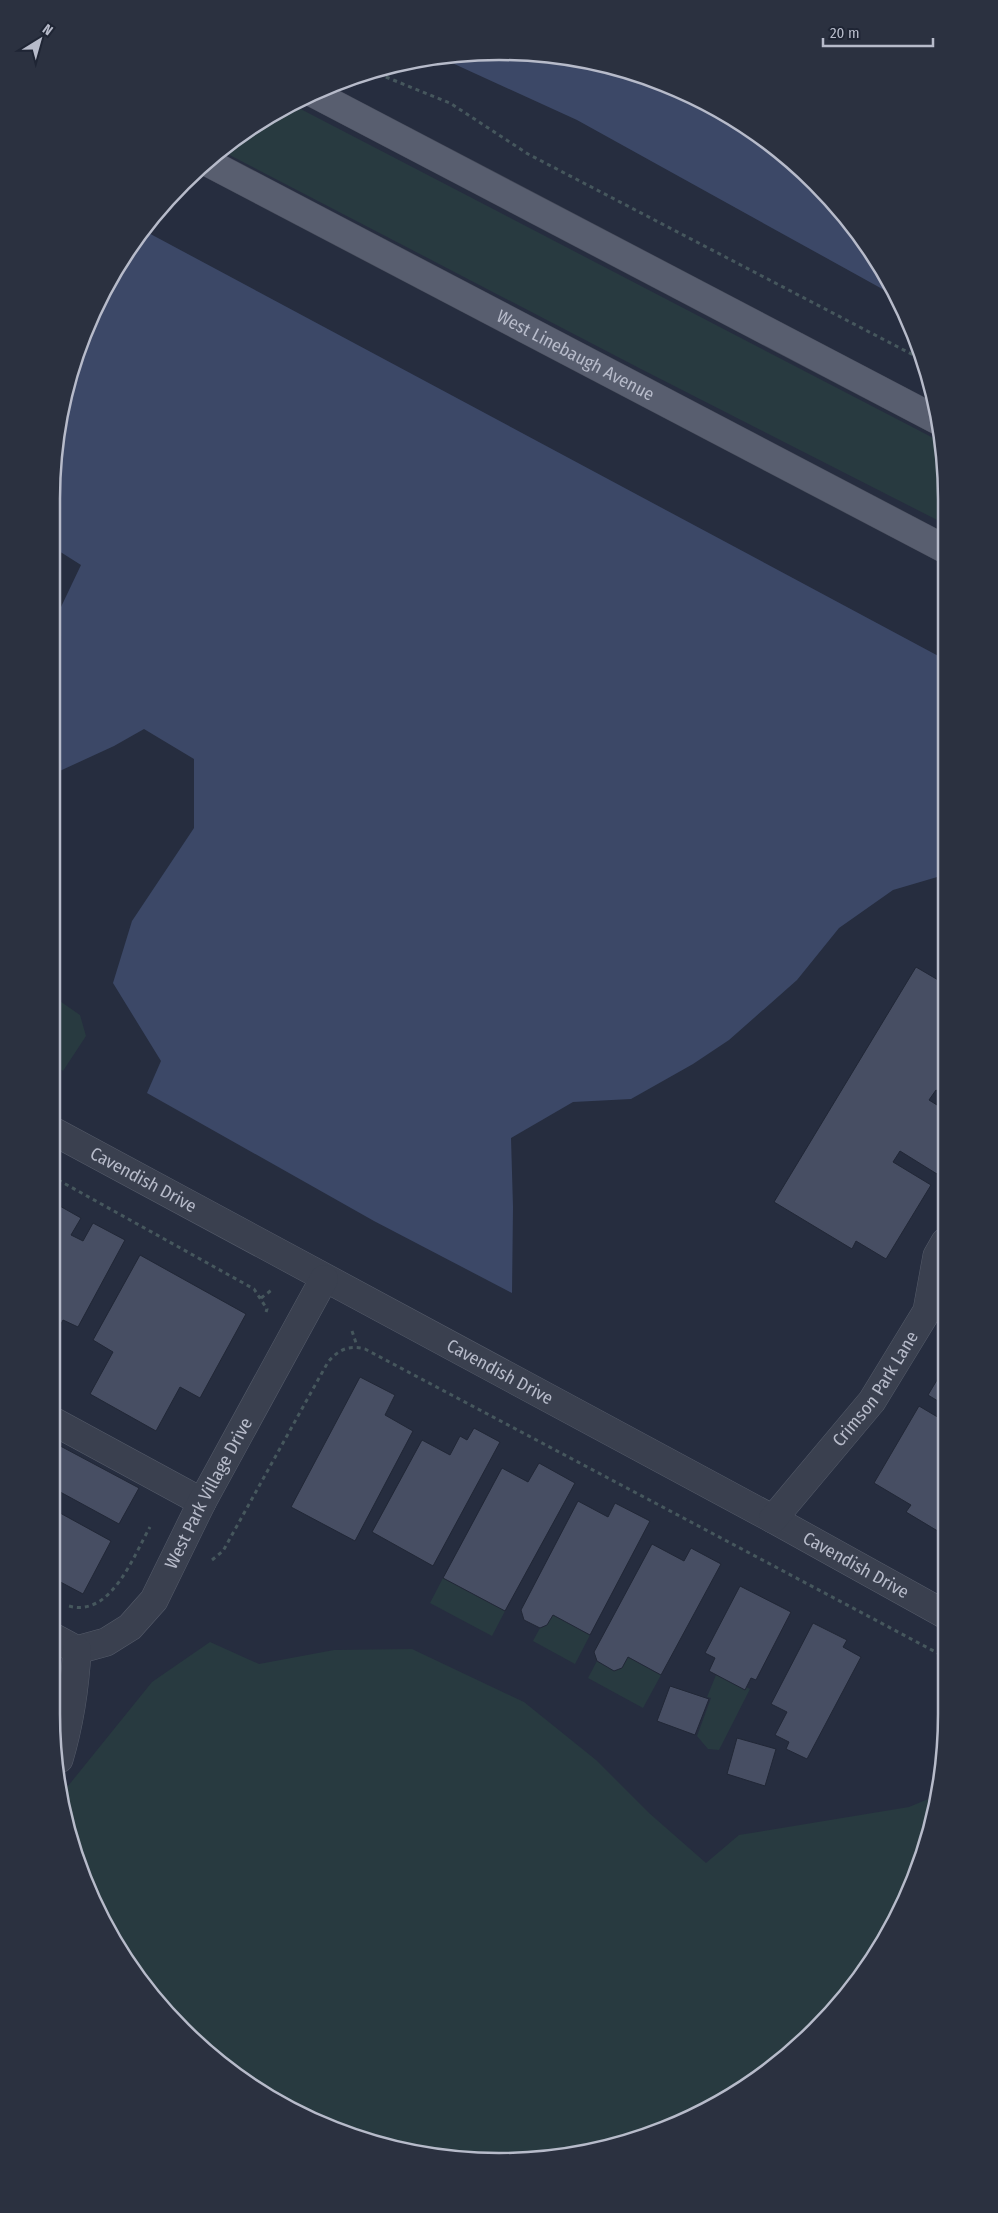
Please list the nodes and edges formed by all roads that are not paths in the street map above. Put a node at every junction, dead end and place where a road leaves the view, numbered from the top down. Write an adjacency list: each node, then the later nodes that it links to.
1 (321, 97): 3 (main road)
2 (214, 166): 4 (main road, West Linebaugh Avenue)
3 (930, 416)
4 (938, 545)
5 (60, 1135): 7 (street, Cavendish Drive)
6 (938, 1254): 10 (street, Crimson Park Lane)
7 (324, 1279): 9 (street, West Park Village Drive); 10 (street, Cavendish Drive)
8 (60, 1425): 9 (street)
9 (202, 1502): 13 (street, West Park Village Drive)
10 (773, 1519): 11 (street, Cavendish Drive)
11 (938, 1611)
12 (60, 1641): 13 (street)
13 (77, 1650): 14 (street)
14 (62, 1749)

